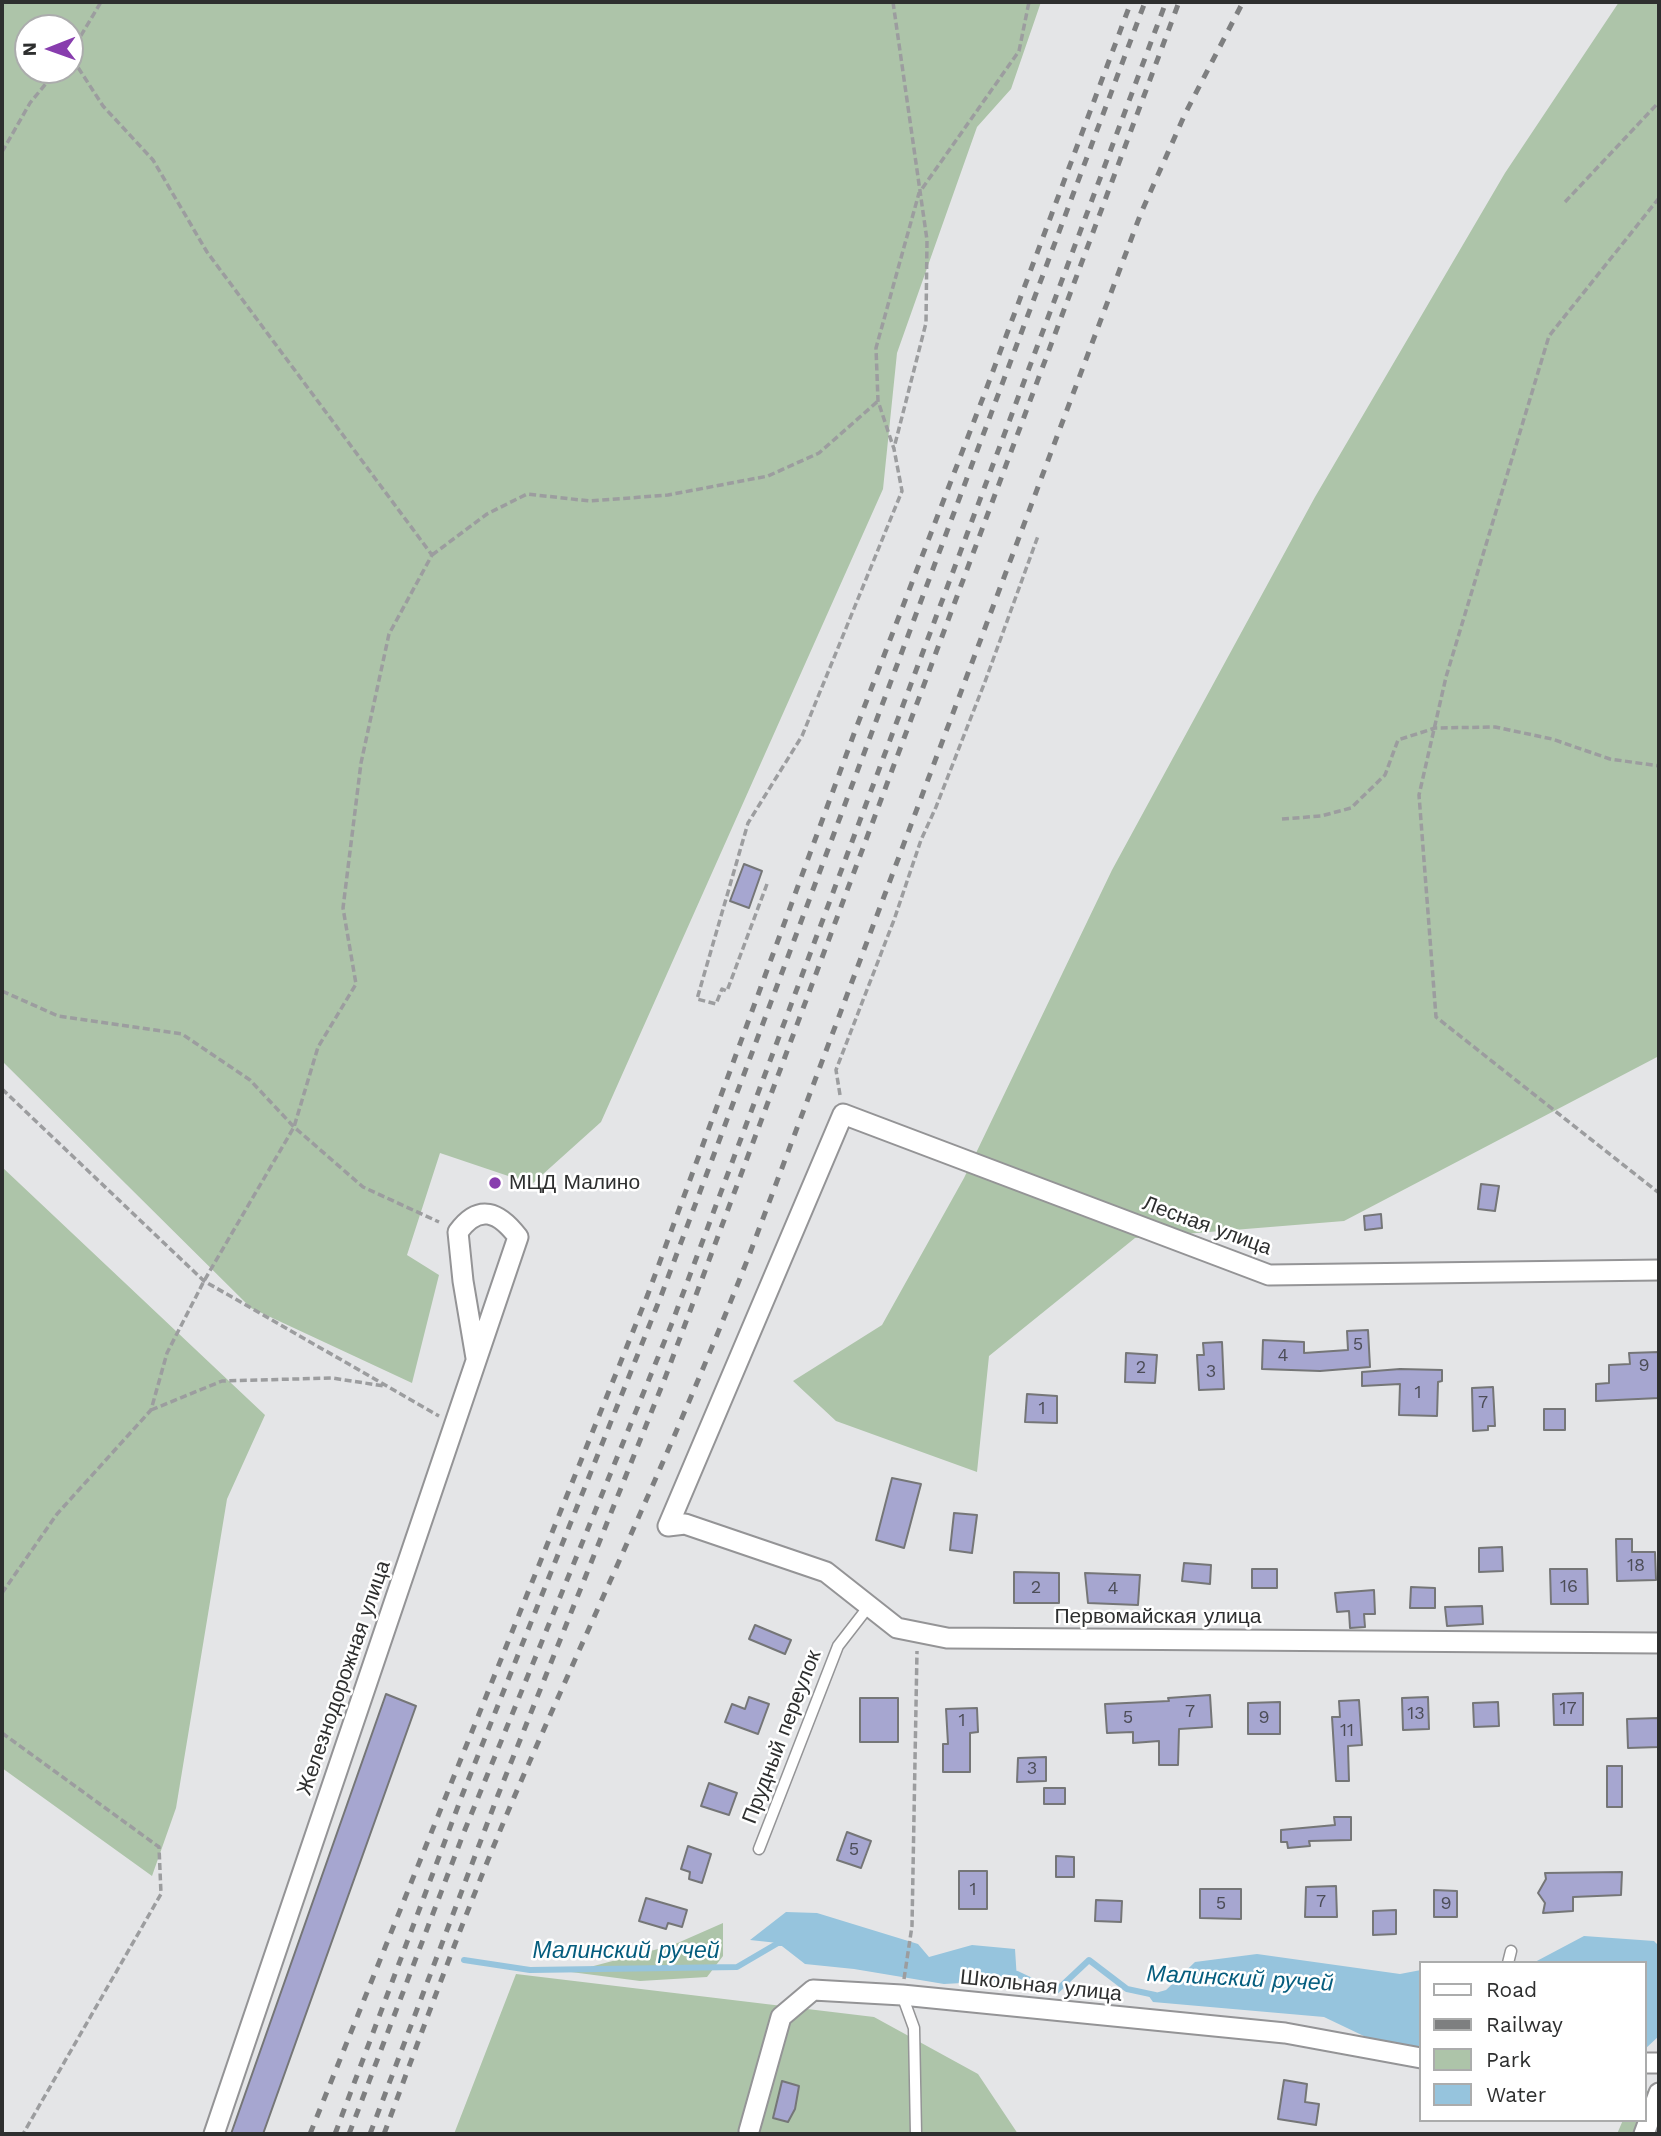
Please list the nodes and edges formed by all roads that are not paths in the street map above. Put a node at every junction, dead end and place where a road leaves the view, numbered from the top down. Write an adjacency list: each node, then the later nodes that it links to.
1 (1659, 1270): 3 (street, Лесная улица)
2 (476, 1358): 2 (street, Железнодорожная улица); 13 (street, Железнодорожная улица)
3 (685, 1524): 4 (street, Первомайская улица)
4 (869, 1606): 5 (street, Первомайская улица); 6 (lane, Прудный переулок)
5 (1659, 1643)
6 (760, 1849)
7 (1511, 1951): 8 (lane)
8 (1508, 1961)
9 (902, 1995): 10 (street, Школьная улица); 12 (street, Школьная улица); 14 (lane)
10 (1420, 2058)
11 (1659, 2093): 15 (street)
12 (749, 2131)
13 (214, 2134)
14 (916, 2134)
15 (1644, 2134)

